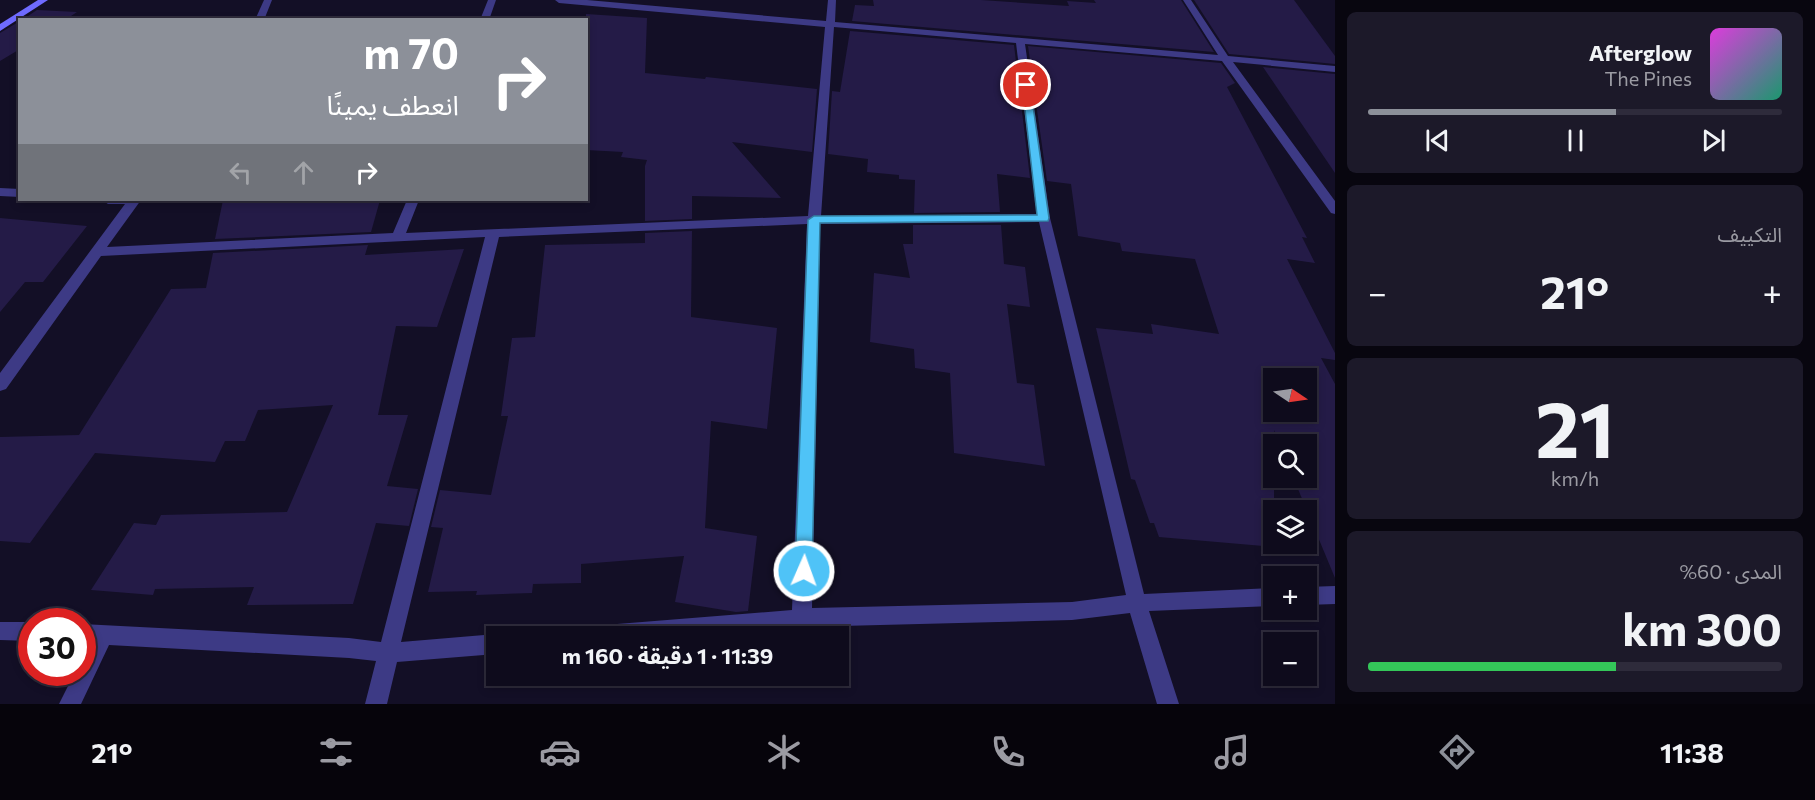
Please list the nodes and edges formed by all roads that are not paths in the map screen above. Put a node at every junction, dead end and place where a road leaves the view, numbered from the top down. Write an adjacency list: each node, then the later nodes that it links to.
1 (44, 0): 10 (street)
2 (268, 0): 7 (street)
3 (492, 0): 8 (street)
4 (559, 0): 9 (street)
5 (832, 0): 9 (street)
6 (1187, 0): 12 (street)
7 (260, 18)
8 (485, 18)
9 (830, 25): 11 (street); 20 (street)
10 (0, 28)
11 (1020, 40): 12 (street); 19 (street)
12 (1225, 58): 13 (street); 18 (street)
13 (1335, 69)
14 (0, 192): 15 (street)
15 (18, 193)
16 (133, 201): 23 (street)
17 (413, 201): 22 (street)
18 (1335, 210)
19 (1044, 218): 20 (street); 28 (street)
20 (814, 220): 21 (street); 29 (street)
21 (493, 233): 22 (street); 36 (street)
22 (398, 237): 23 (street)
23 (96, 252): 24 (street)
24 (0, 385)
25 (1335, 595): 26 (street)
26 (1317, 596)
27 (1263, 597): 28 (street)
28 (1137, 603): 29 (street); 39 (street)
29 (802, 618): 30 (street)
30 (709, 626)
31 (0, 631): 32 (street)
32 (18, 632)
33 (96, 635): 34 (street)
34 (104, 635): 36 (street); 37 (street)
35 (486, 645): 36 (street)
36 (389, 653): 38 (street)
37 (70, 704)
38 (376, 704)
39 (1168, 704)

